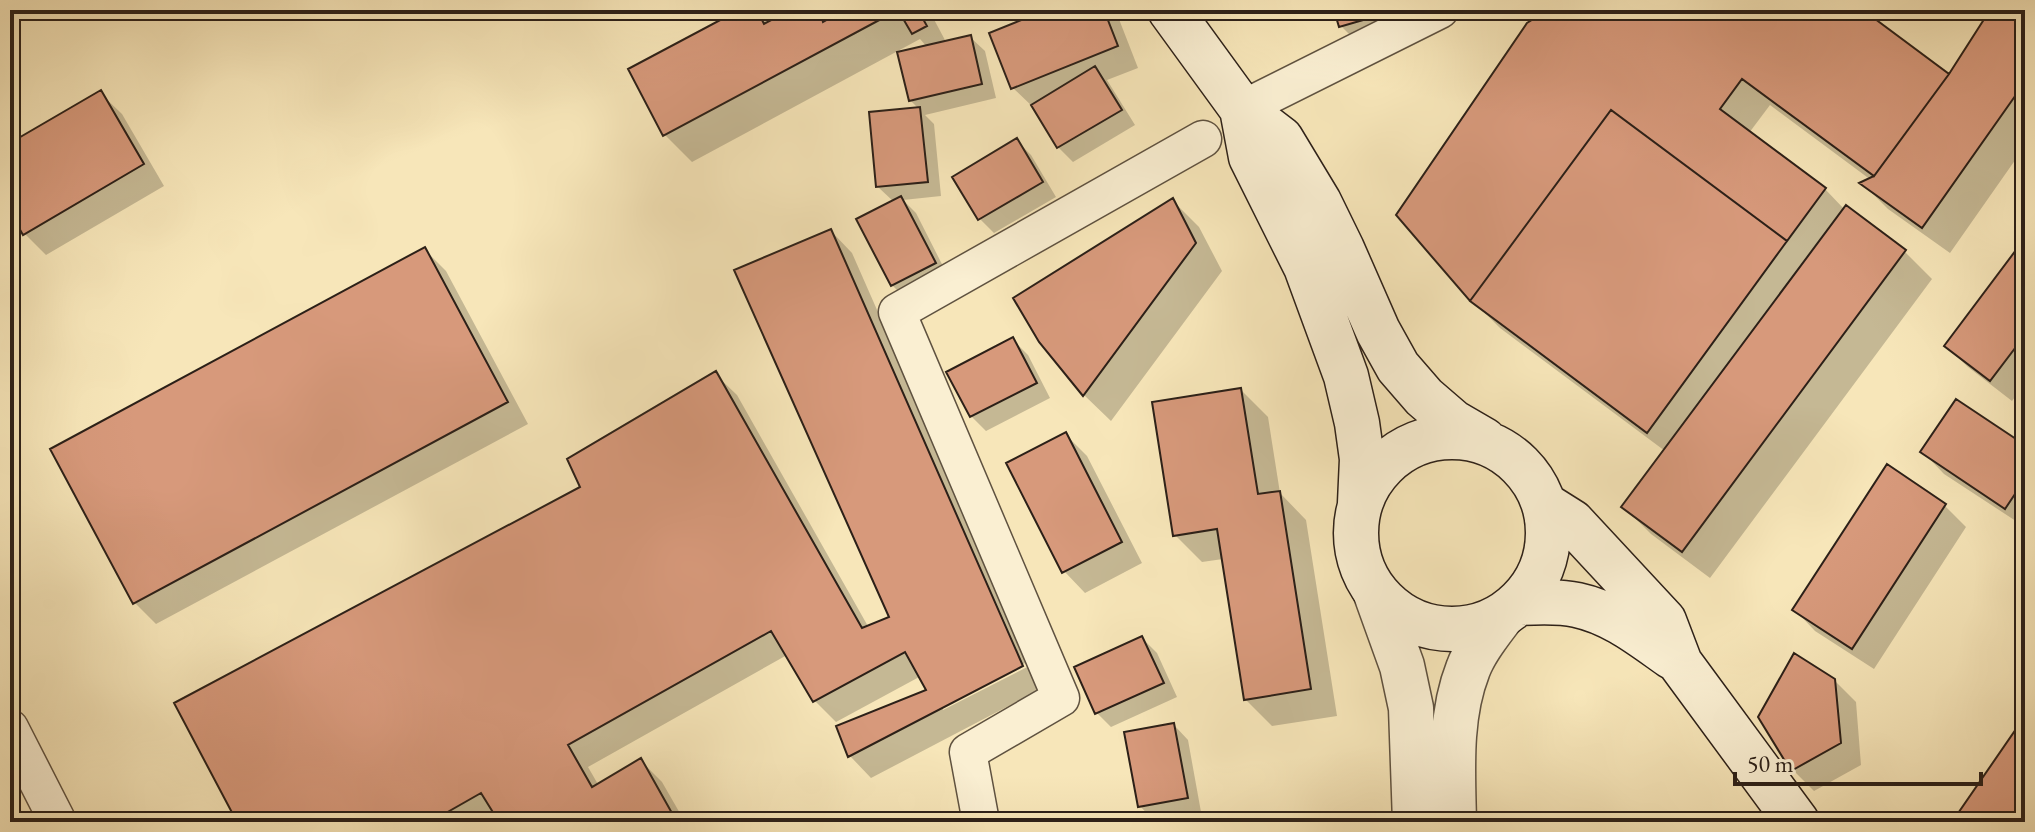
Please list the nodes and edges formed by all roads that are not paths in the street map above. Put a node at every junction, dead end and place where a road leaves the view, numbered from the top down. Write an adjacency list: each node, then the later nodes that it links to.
1 (1170, 10): 3 (main road)
2 (1440, 10): 3 (street)
3 (1242, 109): 5 (main road); 6 (main road)
4 (1203, 139): 13 (street)
5 (1492, 445): 6 (main road); 7 (main road)
6 (1360, 503): 8 (main road)
7 (1545, 505): 9 (main road); 10 (main road)
8 (1375, 591): 9 (main road); 14 (main road)
9 (1511, 610): 10 (main road); 15 (main road)
10 (1680, 663): 16 (main road)
11 (10, 728): 12 (street)
12 (58, 822)
13 (981, 822)
14 (1415, 822)
15 (1454, 822)
16 (1797, 822)

